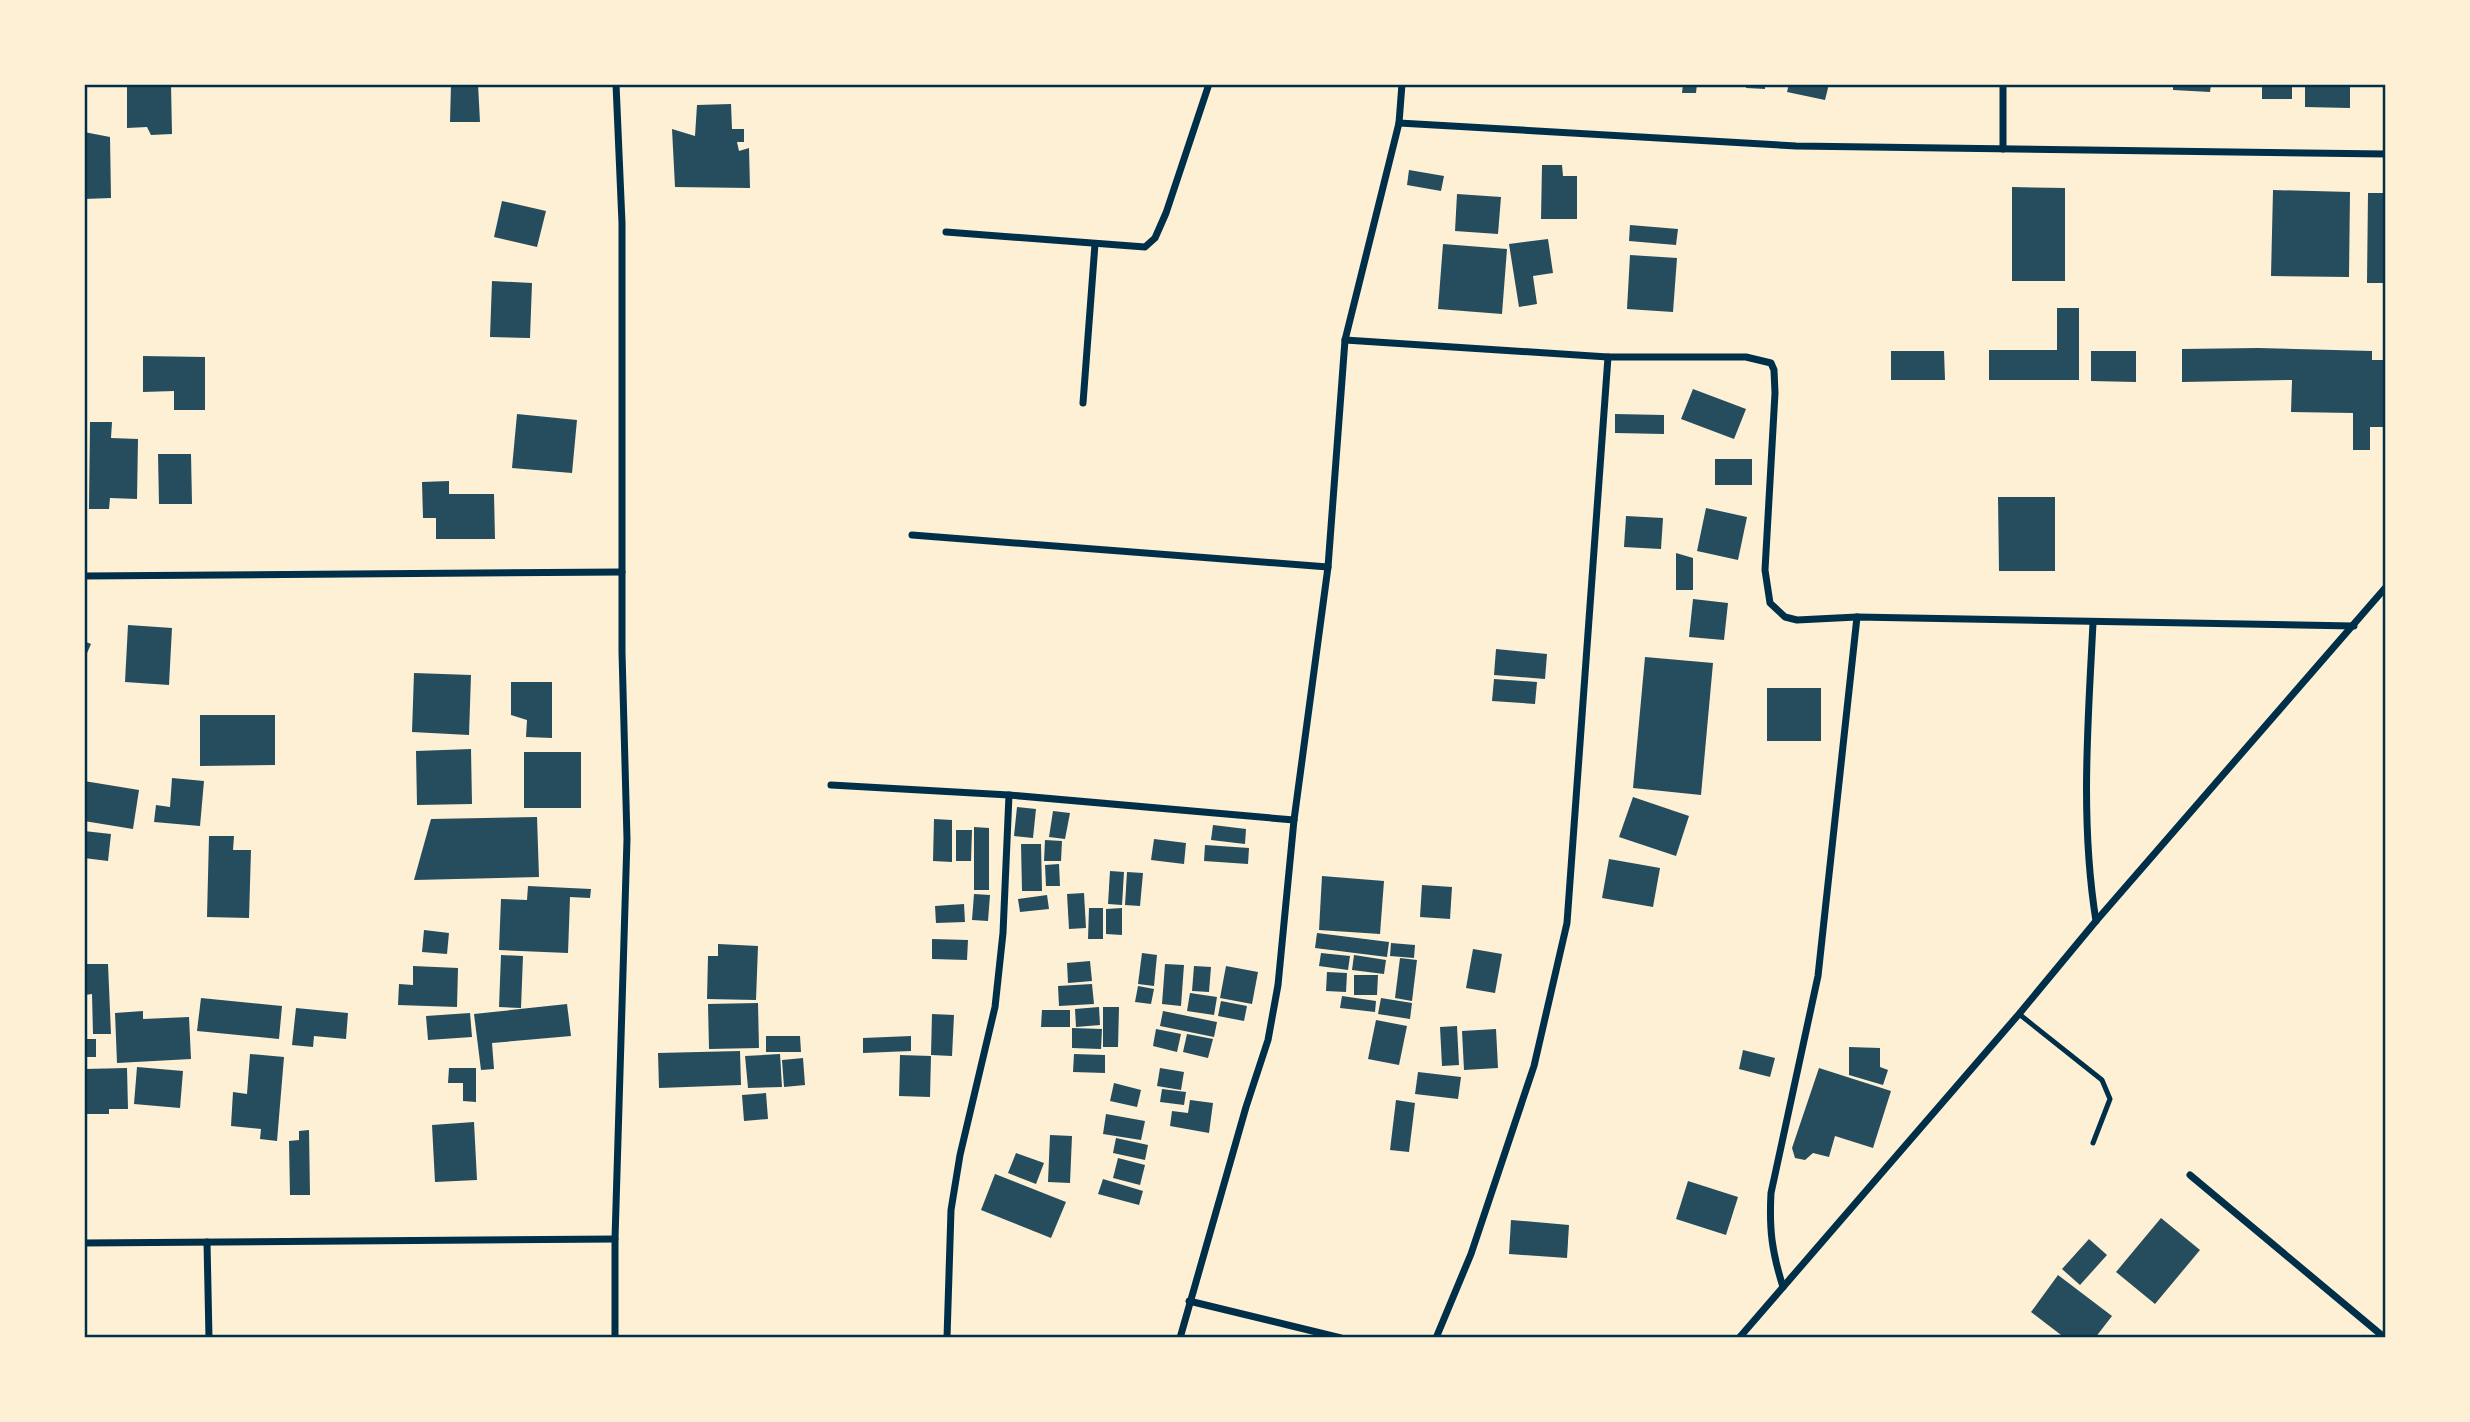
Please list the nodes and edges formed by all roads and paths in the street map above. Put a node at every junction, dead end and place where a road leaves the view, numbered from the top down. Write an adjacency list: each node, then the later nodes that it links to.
1 (616, 84): 15 (street)
2 (1209, 84): 9 (street)
3 (1402, 84): 5 (street)
4 (2003, 84): 6 (street)
5 (1399, 123): 6 (street); 10 (street)
6 (2003, 149): 7 (street)
7 (2386, 154)
8 (946, 232): 9 (street)
9 (1095, 244): 12 (street)
10 (1345, 340): 11 (street); 14 (street)
11 (1608, 356): 18 (street); 38 (street)
12 (1083, 403)
13 (912, 535): 14 (street)
14 (1328, 567): 23 (street)
15 (622, 572): 16 (street); 28 (street)
16 (84, 576)
17 (2386, 587): 20 (street)
18 (1857, 617): 19 (street); 31 (street)
19 (2093, 623): 20 (street); 24 (street)
20 (2354, 626): 24 (street)
21 (831, 785): 22 (street)
22 (1009, 795): 23 (street); 35 (street)
23 (1294, 820): 32 (street)
24 (2096, 921): 25 (street)
25 (2019, 1014): 26 (lane); 31 (street)
26 (2093, 1143)
27 (2190, 1175): 40 (street)
28 (615, 1239): 29 (street); 34 (street)
29 (207, 1242): 30 (street); 33 (street)
30 (84, 1243)
31 (1783, 1287): 39 (street)
32 (1189, 1301): 36 (street); 37 (street)
33 (209, 1338)
34 (615, 1338)
35 (947, 1338)
36 (1180, 1338)
37 (1341, 1338)
38 (1436, 1338)
39 (1739, 1338)
40 (2385, 1338)

